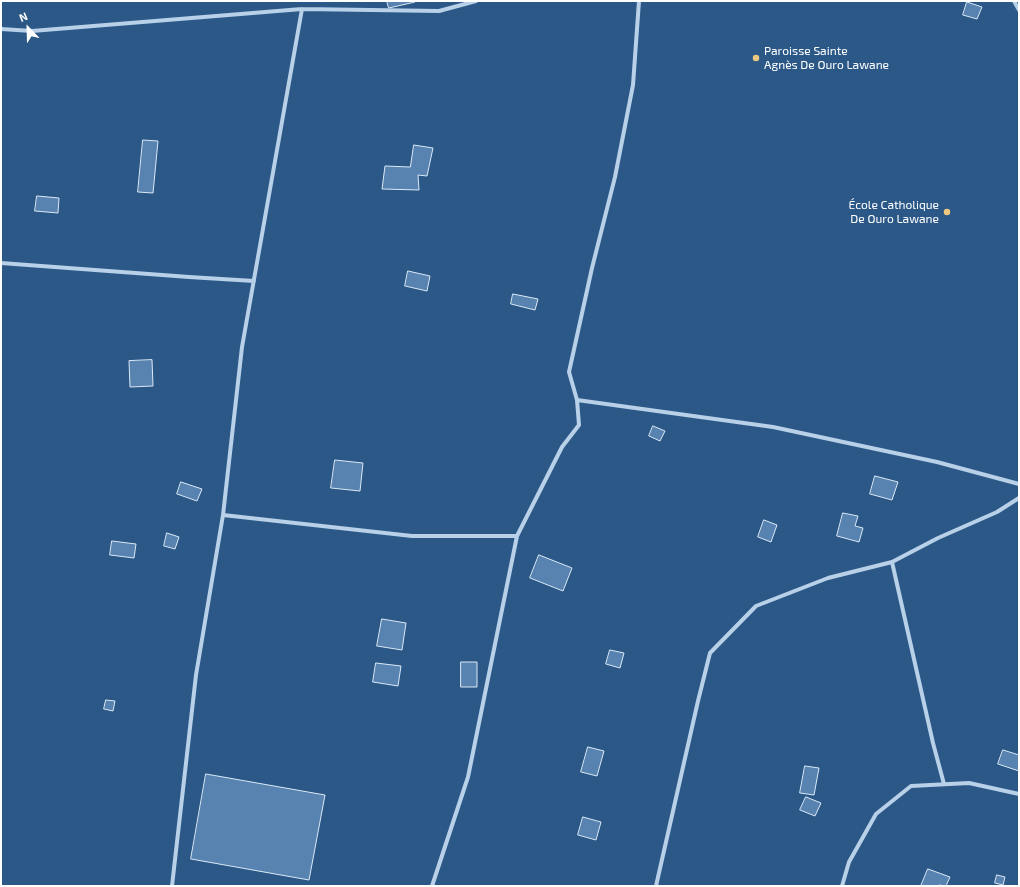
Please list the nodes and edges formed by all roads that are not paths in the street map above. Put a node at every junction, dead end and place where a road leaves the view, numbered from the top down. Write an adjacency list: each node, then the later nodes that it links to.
1 (476, 1): 4 (street)
2 (639, 1): 9 (street)
3 (1014, 1): 5 (street)
4 (302, 9): 6 (street); 8 (street)
5 (1019, 10)
6 (1, 29)
7 (1, 262): 8 (street)
8 (254, 281): 12 (street)
9 (577, 400): 10 (street); 13 (street)
10 (1019, 484)
11 (1019, 498): 14 (street)
12 (223, 516): 13 (street); 17 (street)
13 (517, 536): 18 (street)
14 (892, 562): 15 (street); 19 (street)
15 (944, 784): 16 (street); 20 (street)
16 (1019, 794)
17 (172, 886)
18 (432, 886)
19 (656, 886)
20 (842, 886)

